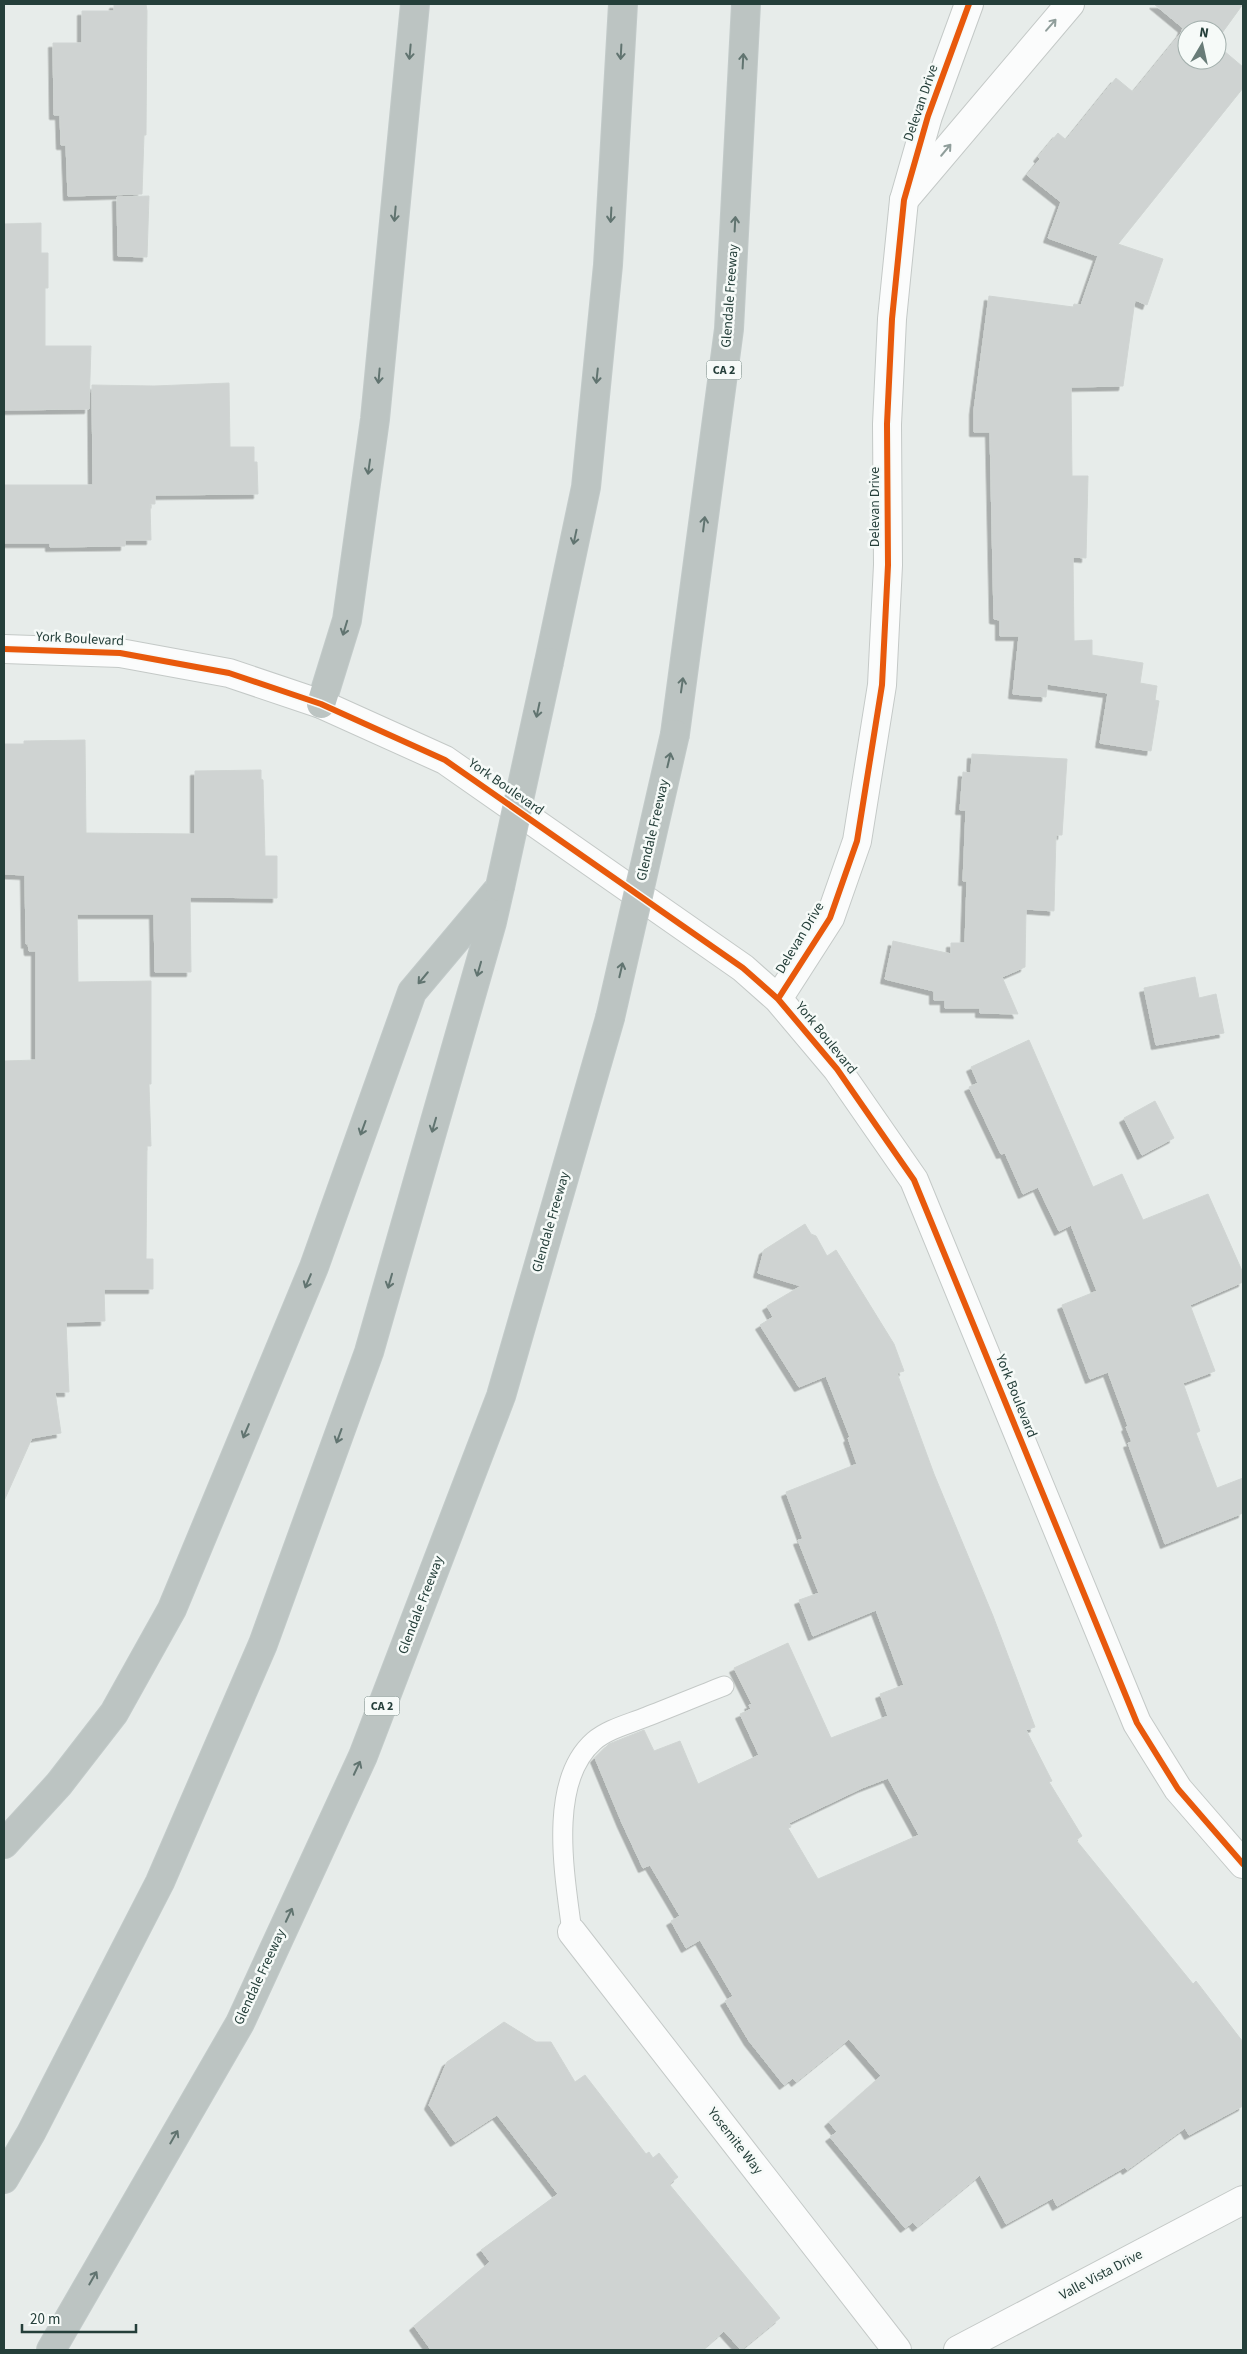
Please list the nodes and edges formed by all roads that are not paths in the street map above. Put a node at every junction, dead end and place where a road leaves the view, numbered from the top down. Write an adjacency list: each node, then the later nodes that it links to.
1 (415, 4): 8 (highway, one-way to 8)
2 (623, 4): 9 (highway, one-way to 9, bridge)
3 (746, 4): 17 (highway, Glendale Freeway / CA 2, one-way to 3, bridge)
4 (969, 4): 6 (street, Delevan Drive)
5 (1070, 4): 6 (street, one-way to 5)
6 (904, 200): 10 (street, Delevan Drive)
7 (4, 650): 8 (street, York Boulevard)
8 (321, 704): 10 (street, York Boulevard)
9 (485, 918): 12 (highway, one-way to 12); 15 (highway, one-way to 15)
10 (778, 999): 13 (street, York Boulevard)
11 (724, 1686): 14 (lane)
12 (4, 1844)
13 (1243, 1864)
14 (572, 1932): 18 (street, Yosemite Way)
15 (4, 2179)
16 (1243, 2200): 19 (street, Valle Vista Drive)
17 (51, 2350)
18 (897, 2350)
19 (958, 2350)

